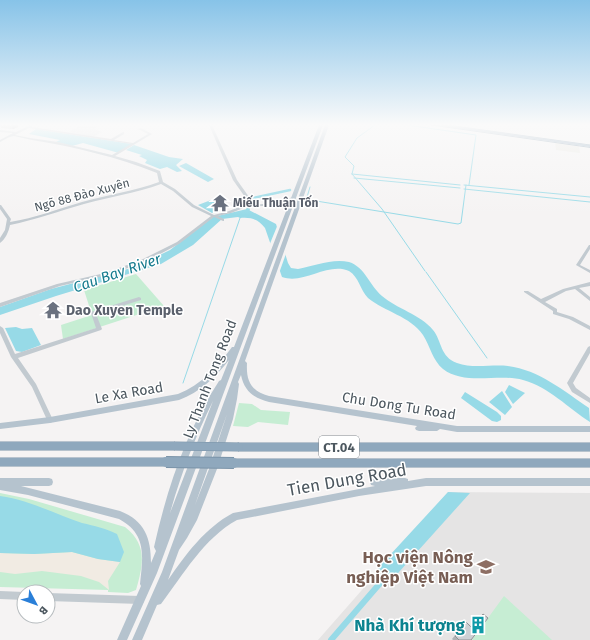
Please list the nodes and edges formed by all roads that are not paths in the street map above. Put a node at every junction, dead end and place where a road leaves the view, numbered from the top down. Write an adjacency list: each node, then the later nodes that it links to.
1 (103, 155): 6 (street)
2 (116, 155): 6 (street)
3 (224, 155): 11 (street)
4 (310, 155): 9 (main road, Ly Thanh Tong Road)
5 (316, 155): 8 (main road, Ly Thanh Tong Road)
6 (112, 157): 7 (street)
7 (161, 182): 12 (street); 14 (street, Ngõ 88 Đào Xuyên)
8 (302, 194): 9 (main road); 26 (main road, Ly Thanh Tong Road)
9 (295, 196): 11 (street); 25 (main road, Ly Thanh Tong Road)
10 (0, 206): 14 (street)
11 (246, 206): 12 (street)
12 (214, 216): 13 (street); 24 (street)
13 (223, 220)
14 (8, 224): 15 (street)
15 (0, 242)
16 (590, 246): 17 (street)
17 (590, 272)
18 (590, 284): 19 (street)
19 (576, 288): 22 (street); 23 (street)
20 (526, 292): 23 (street)
21 (140, 299): 32 (street)
22 (590, 300)
23 (542, 302): 28 (street)
24 (0, 306)
25 (249, 316): 26 (main road); 29 (main road, Ly Thanh Tong Road)
26 (258, 317): 31 (main road, Ly Thanh Tong Road)
27 (0, 328): 32 (street)
28 (590, 328)
29 (240, 341): 34 (main road, Le Xa Road); 50 (main road, Ly Thanh Tong Road)
30 (590, 348): 33 (street)
31 (246, 349): 38 (main road, Chu Dong Tu Road); 55 (main road, Ly Thanh Tong Road)
32 (14, 356): 34 (street)
33 (590, 401)
34 (50, 420): 35 (main road, Le Xa Road)
35 (0, 426): 36 (main road)
36 (31, 427)
37 (419, 428): 38 (main road)
38 (457, 428): 39 (main road, Chu Dong Tu Road)
39 (590, 429)
40 (0, 446): 41 (highway, CT.04, bridge)
41 (590, 447)
42 (0, 462): 43 (highway, CT.04, bridge)
43 (590, 463)
44 (0, 482): 45 (main road)
45 (49, 482)
46 (374, 482): 47 (main road)
47 (426, 482): 48 (main road, Tien Dung Road); 55 (main road, Tien Dung Road)
48 (590, 482)
49 (0, 486): 50 (main road)
50 (145, 590): 54 (main road, Ly Thanh Tong Road)
51 (0, 595): 52 (street)
52 (16, 596)
53 (56, 597): 54 (street)
54 (140, 600): 56 (main road, Ly Thanh Tong Road)
55 (152, 608): 57 (main road, Ly Thanh Tong Road)
56 (122, 640)
57 (137, 640)

